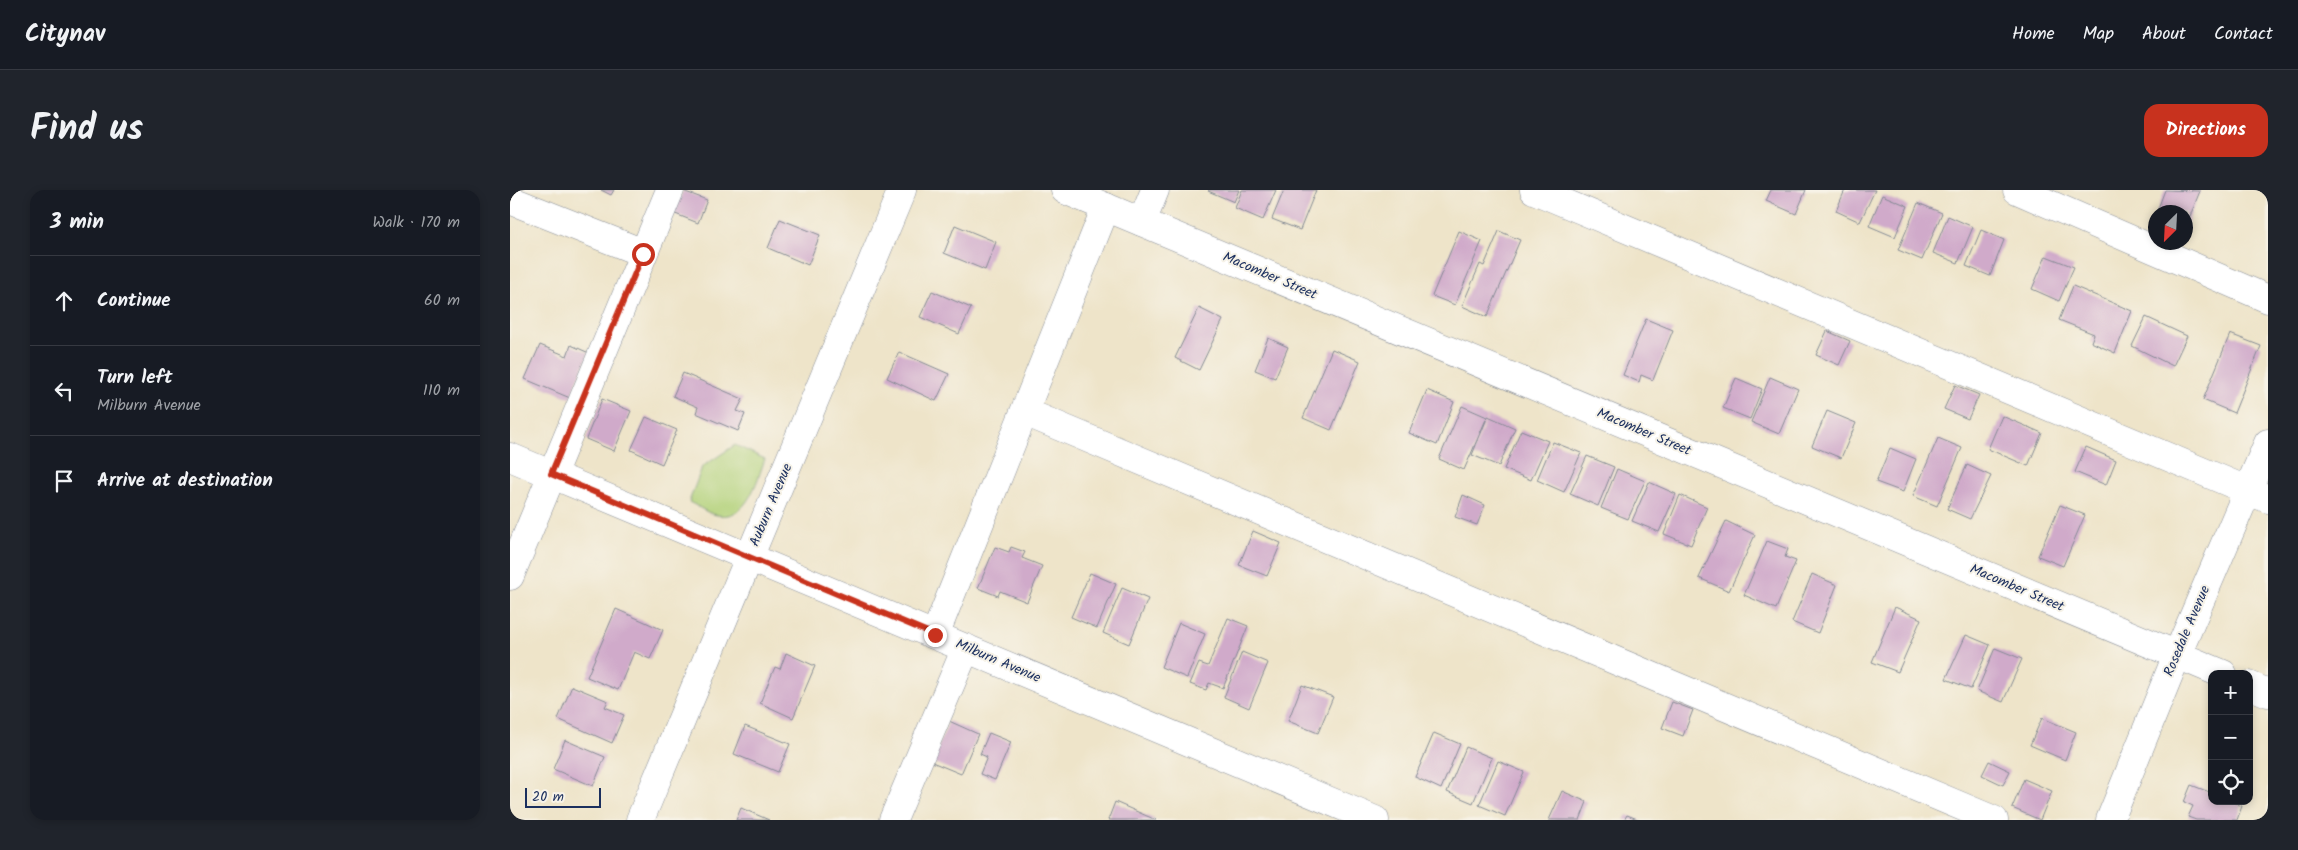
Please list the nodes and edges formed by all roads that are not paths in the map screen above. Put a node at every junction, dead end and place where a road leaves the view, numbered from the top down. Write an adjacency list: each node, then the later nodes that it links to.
1 (670, 190): 10 (street)
2 (902, 190): 17 (street, Auburn Avenue)
3 (1065, 190): 8 (street, Macomber Street)
4 (1155, 190): 9 (street)
5 (1534, 190): 16 (street)
6 (2031, 193): 11 (street)
7 (510, 200): 10 (street)
8 (1106, 207): 9 (street, Macomber Street); 12 (street)
9 (1142, 222): 21 (street, Macomber Street)
10 (643, 254): 15 (street)
11 (2268, 299)
12 (1024, 412): 19 (street); 28 (street)
13 (2268, 443): 16 (street, Rosedale Avenue)
14 (510, 457): 15 (street, Milburn Avenue)
15 (551, 474): 17 (street, Milburn Avenue); 18 (street)
16 (2258, 494): 21 (street, Rosedale Avenue)
17 (749, 557): 19 (street, Milburn Avenue); 25 (street, Auburn Avenue)
18 (510, 576)
19 (935, 635): 20 (street, Milburn Avenue)
20 (966, 648): 26 (street); 27 (street, Milburn Avenue)
21 (2177, 655): 22 (street, Macomber Street); 29 (street, Rosedale Avenue)
22 (2213, 670)
23 (2253, 687): 24 (street)
24 (2268, 693)
25 (640, 820)
26 (893, 820)
27 (1376, 820)
28 (1994, 820)
29 (2110, 820)

